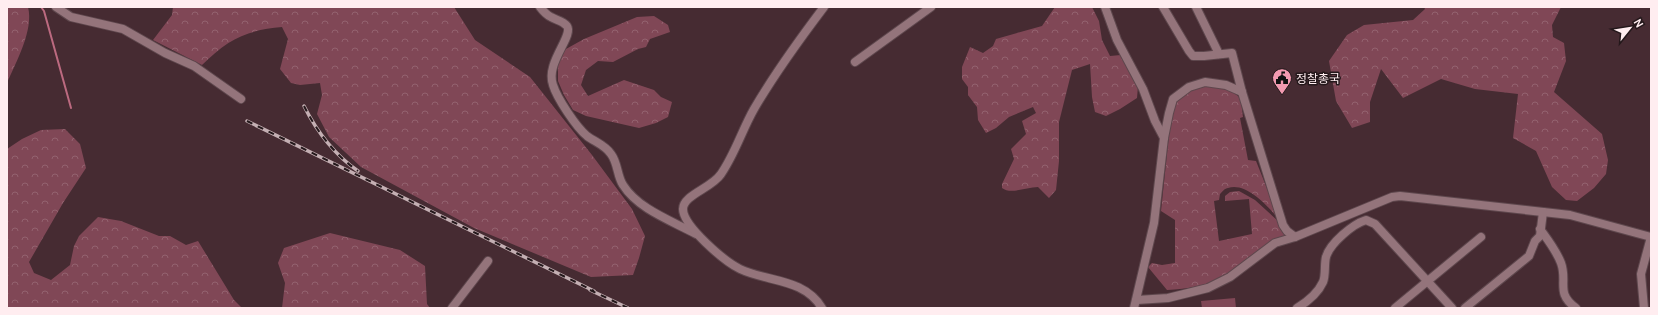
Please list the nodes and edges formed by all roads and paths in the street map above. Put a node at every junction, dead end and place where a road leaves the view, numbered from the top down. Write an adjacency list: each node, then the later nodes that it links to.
1 (56, 7): 11 (street)
2 (540, 7): 15 (street)
3 (824, 7): 15 (street)
4 (931, 7): 9 (street)
5 (1105, 7): 12 (street)
6 (1163, 7): 8 (street)
7 (1196, 7): 8 (street)
8 (1219, 54): 10 (street)
9 (855, 62)
10 (1242, 92): 12 (street); 16 (street)
11 (241, 99)
12 (1164, 138): 21 (street)
13 (1543, 212): 14 (street); 16 (street); 18 (street)
14 (1540, 228): 27 (street); 28 (street)
15 (700, 236): 23 (street)
16 (1295, 237): 21 (street)
17 (1481, 237): 20 (street)
18 (1651, 237): 29 (street)
19 (488, 261): 22 (street)
20 (1427, 283): 24 (street); 25 (street); 26 (street)
21 (1135, 304)
22 (452, 308)
23 (822, 308)
24 (1297, 308)
25 (1395, 308)
26 (1452, 308)
27 (1465, 308)
28 (1576, 308)
29 (1644, 308)

